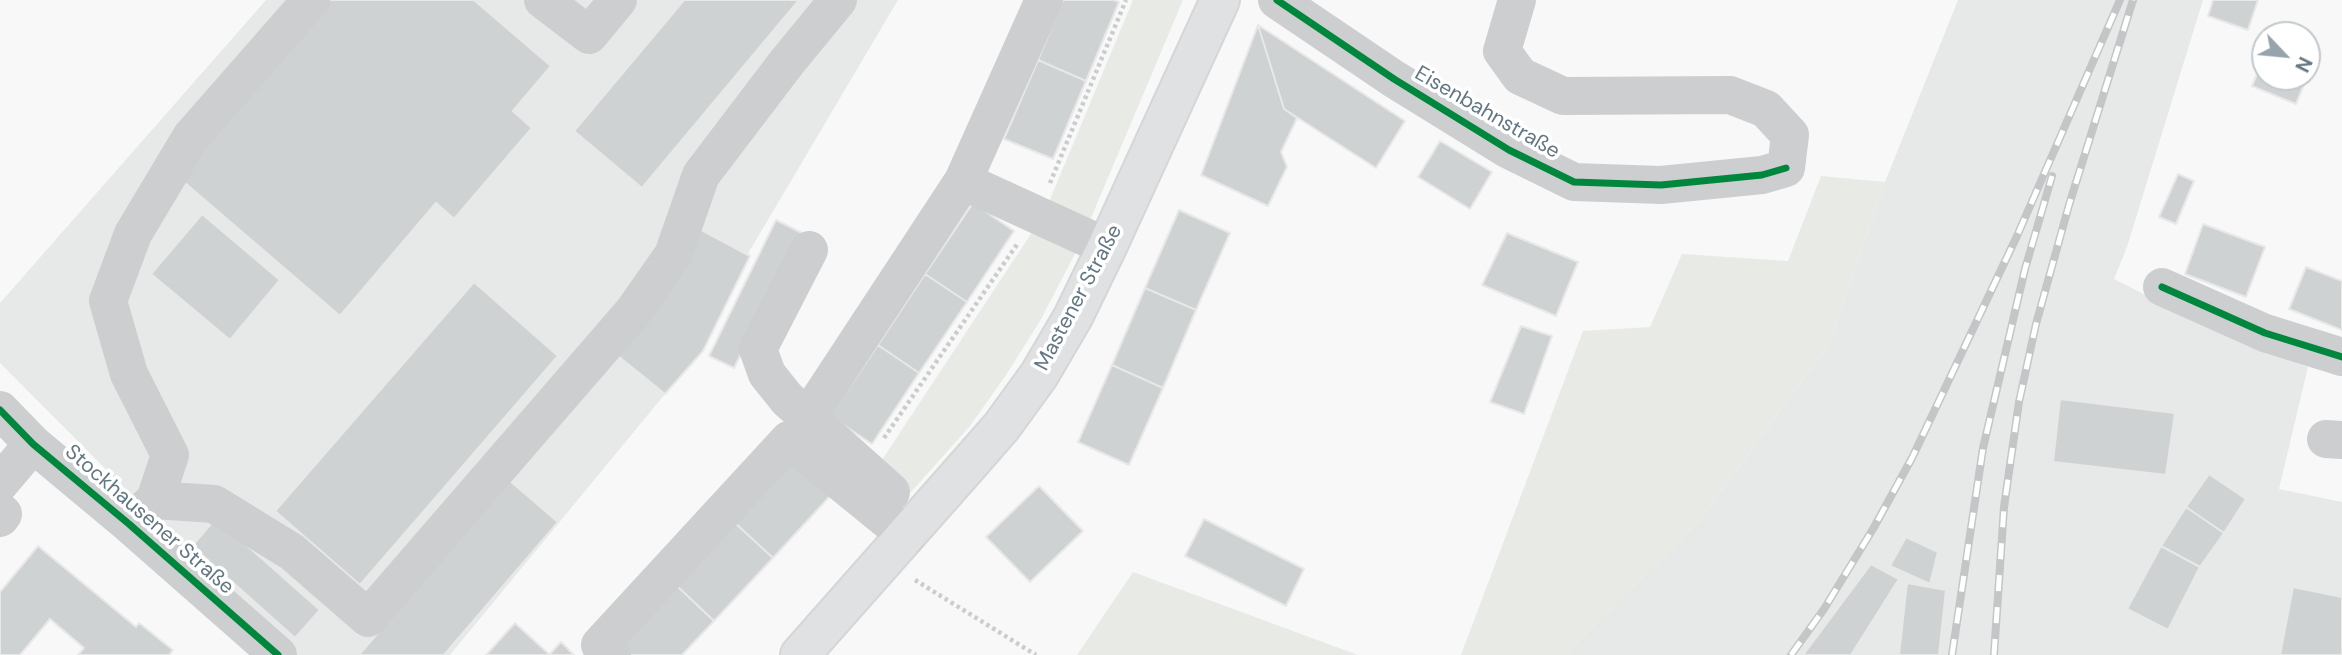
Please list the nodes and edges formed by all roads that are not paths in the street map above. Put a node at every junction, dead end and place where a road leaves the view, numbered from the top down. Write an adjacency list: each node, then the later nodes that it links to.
1 (311, 0): 19 (street)
2 (543, 0): 3 (street)
3 (618, 0)
4 (838, 0): 19 (street)
5 (1044, 0): 9 (street)
6 (1220, 0): 10 (main road, Mastener Straße)
7 (1277, 0): 8 (street, Eisenbahnstraße)
8 (1517, 0)
9 (963, 181): 10 (street); 15 (street)
10 (1107, 247): 21 (main road, Mastener Straße)
11 (809, 250): 15 (street)
12 (2162, 287): 13 (street)
13 (2342, 357)
14 (0, 410): 16 (street, Stockhausener Straße)
15 (808, 417): 21 (street)
16 (33, 444): 17 (street); 19 (street, Stockhausener Straße)
17 (0, 483)
18 (0, 511): 20 (street)
19 (142, 512): 22 (street, Stockhausener Straße)
20 (0, 518)
21 (905, 537): 23 (street); 24 (main road, Mastener Straße)
22 (278, 655)
23 (612, 655)
24 (800, 655)

